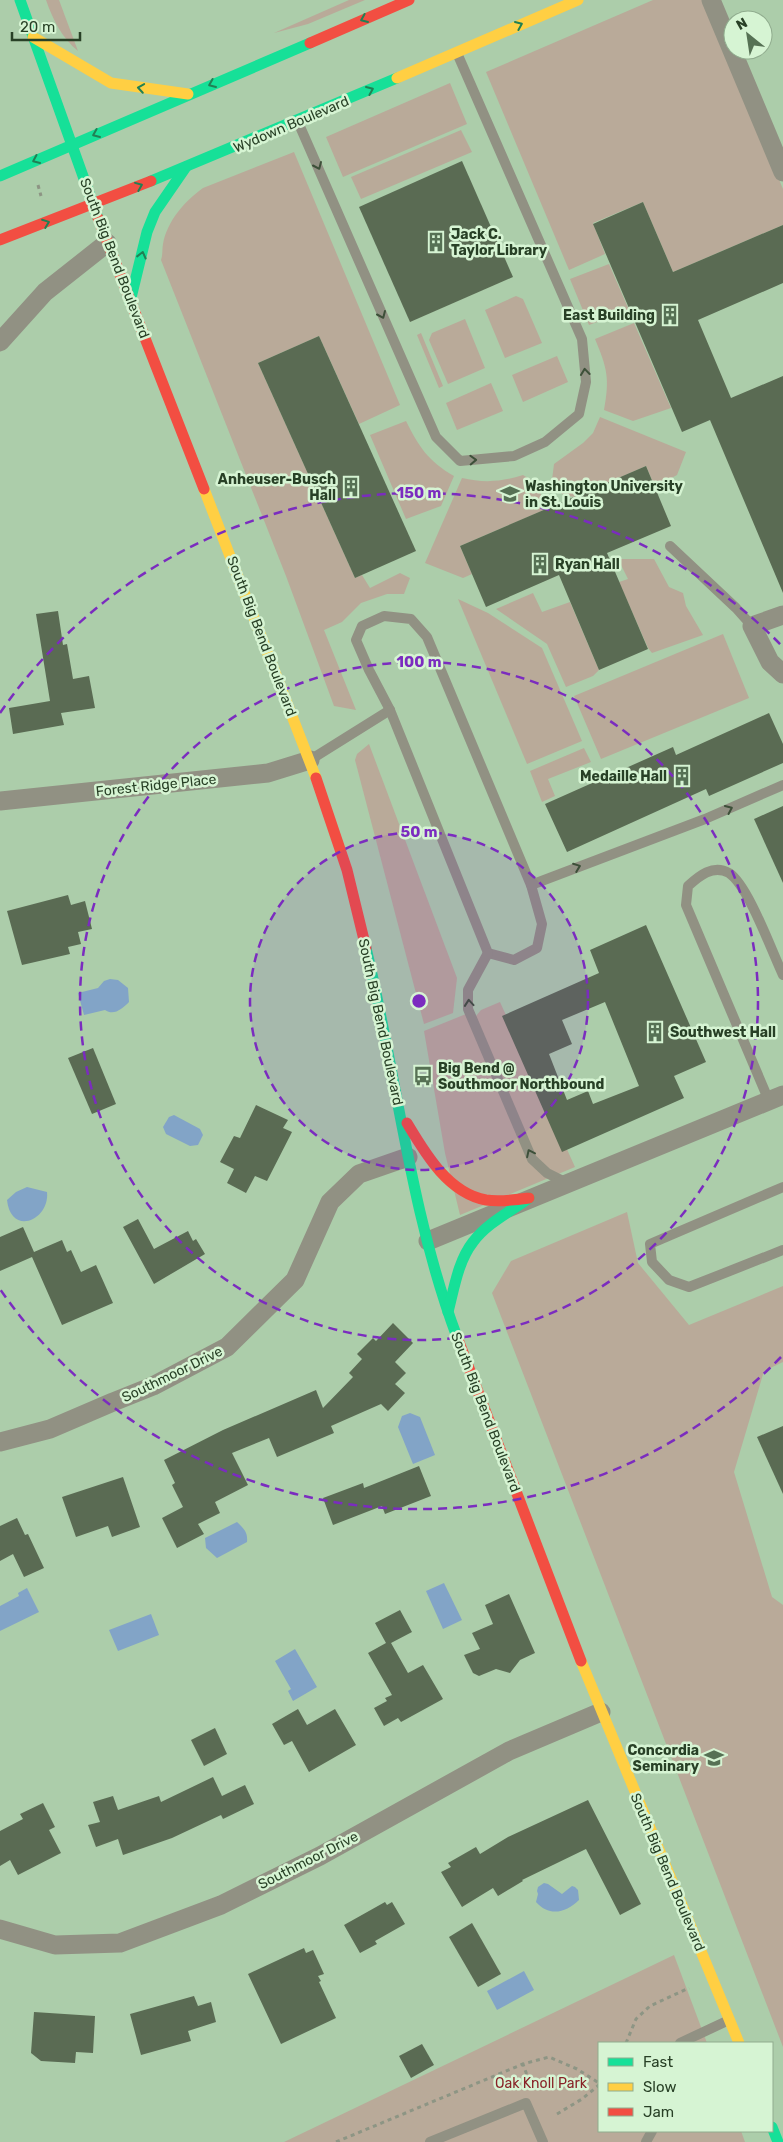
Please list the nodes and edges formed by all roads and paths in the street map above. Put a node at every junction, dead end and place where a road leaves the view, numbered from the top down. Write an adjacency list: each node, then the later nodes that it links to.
1 (20, 0): 5 (main road, South Big Bend Boulevard)
2 (409, 0): 7 (main road, one-way to 7)
3 (578, 0): 6 (main road, Wydown Boulevard, one-way to 3)
4 (711, 0): 11 (street)
5 (33, 37): 7 (main road, one-way to 5); 9 (main road, South Big Bend Boulevard)
6 (457, 52): 8 (main road, Wydown Boulevard, one-way to 6); 8 (lane, one-way to 6)
7 (189, 94): 9 (main road, one-way to 9)
8 (298, 121): 10 (main road, Wydown Boulevard)
9 (71, 144): 12 (main road, one-way to 12); 15 (main road, South Big Bend Boulevard)
10 (186, 167): 15 (main road, Wydown Boulevard, one-way to 10); 18 (main road, one-way to 10)
11 (783, 172)
12 (0, 176)
13 (37, 182): 14 (path)
14 (41, 196)
15 (94, 205): 16 (main road, Wydown Boulevard, one-way to 15); 17 (main road, South Big Bend Boulevard)
16 (0, 240)
17 (107, 243): 18 (main road, South Big Bend Boulevard); 19 (street)
18 (130, 302): 25 (main road, South Big Bend Boulevard)
19 (0, 342)
20 (670, 546): 22 (lane)
21 (783, 615): 22 (street)
22 (752, 626): 23 (street)
23 (783, 674)
24 (390, 710): 25 (lane); 28 (lane); 29 (lane)
25 (310, 760): 27 (street, Forest Ridge Place); 32 (main road, South Big Bend Boulevard)
26 (783, 785): 28 (lane, one-way to 26)
27 (0, 801)
28 (531, 885): 29 (lane)
29 (488, 953): 34 (lane, one-way to 29)
30 (783, 976): 31 (lane)
31 (776, 1098): 34 (street)
32 (399, 1112): 33 (main road, South Big Bend Boulevard); 36 (main road)
33 (408, 1158): 37 (main road, South Big Bend Boulevard); 40 (street, Southmoor Drive)
34 (566, 1182): 36 (street)
35 (783, 1187): 38 (lane)
36 (529, 1198): 37 (street); 39 (main road)
37 (428, 1240): 39 (main road, South Big Bend Boulevard)
38 (783, 1250)
39 (448, 1312): 41 (main road, South Big Bend Boulevard)
40 (0, 1442)
41 (601, 1712): 42 (street, Southmoor Drive); 43 (main road, South Big Bend Boulevard)
42 (0, 1929)
43 (712, 1978): 44 (main road, South Big Bend Boulevard); 45 (path)
44 (730, 2020): 46 (lane); 47 (main road, South Big Bend Boulevard)
45 (626, 2042)
46 (682, 2042)
47 (739, 2042)
48 (523, 2064): 49 (path); 51 (path); 54 (path)
49 (598, 2083)
50 (598, 2085): 52 (path)
51 (526, 2103): 55 (lane); 56 (lane)
52 (557, 2114)
53 (773, 2130): 57 (main road)
54 (336, 2142)
55 (430, 2142)
56 (543, 2142)
57 (778, 2142)

